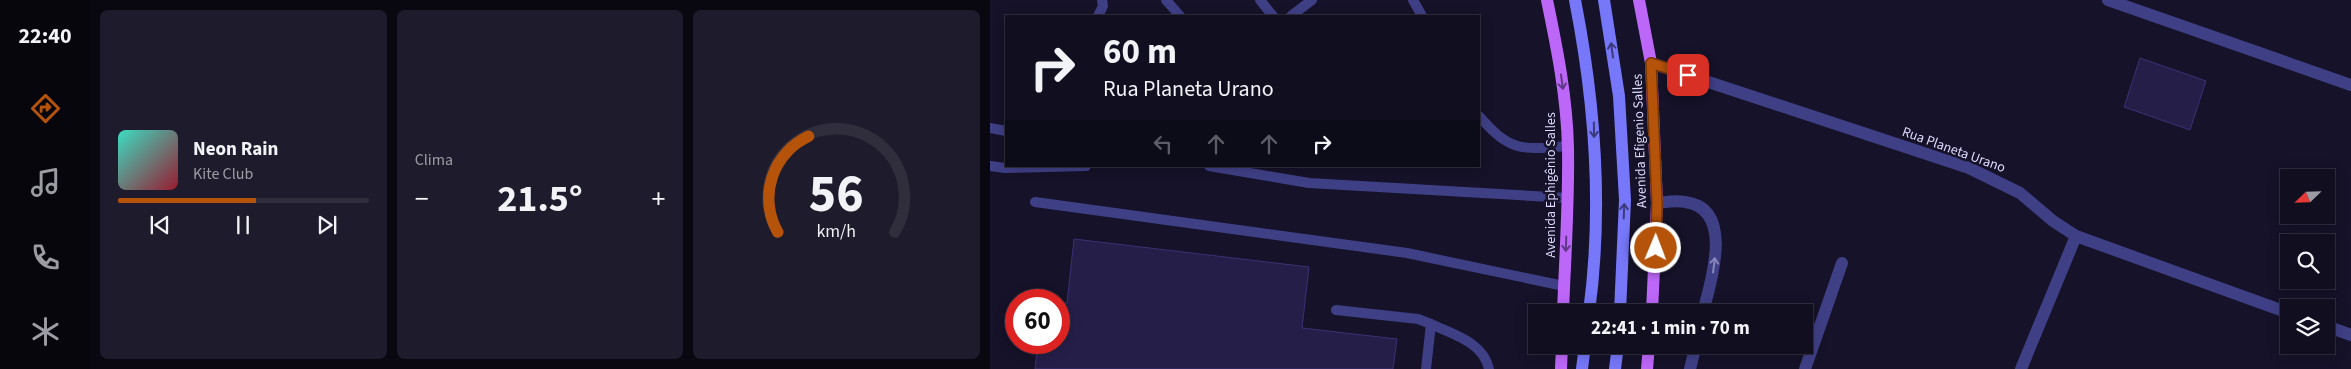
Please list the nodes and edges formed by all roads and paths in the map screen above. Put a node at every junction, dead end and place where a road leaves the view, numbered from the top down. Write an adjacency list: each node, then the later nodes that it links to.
1 (1166, 0): 12 (lane)
2 (1260, 0): 13 (lane)
3 (1312, 0): 14 (lane)
4 (1413, 0): 15 (lane)
5 (1546, 0): 21 (main road, Avenida Ephigênio Salles, one-way to 21)
6 (1575, 0): 32 (main road, one-way to 32)
7 (1604, 0): 33 (main road, one-way to 7)
8 (1639, 0): 16 (main road, Avenida Efigenio Salles)
9 (2108, 0): 17 (street)
10 (1105, 2): 11 (lane)
11 (1098, 15)
12 (1179, 15)
13 (1272, 15)
14 (1291, 15)
15 (1421, 15)
16 (1651, 63): 27 (main road, Avenida Efigenio Salles); 28 (street, Rua Planeta Urano)
17 (2351, 85)
18 (1480, 117): 21 (lane)
19 (990, 128): 20 (lane)
20 (1005, 131)
21 (1568, 146): 25 (main road, Avenida Ephigênio Salles)
22 (990, 166): 23 (lane)
23 (1046, 167)
24 (1215, 167): 25 (lane)
25 (1568, 198): 30 (main road, Avenida Ephigênio Salles, one-way to 30)
26 (1035, 202): 30 (lane)
27 (1657, 203): 34 (main road, Avenida Efigenio Salles); 35 (street, one-way to 27)
28 (2076, 236): 37 (street, Rua Planeta Urano); 54 (street)
29 (1842, 263): 53 (street)
30 (1564, 286): 31 (main road, Avenida Ephigênio Salles)
31 (1563, 304)
32 (1590, 304)
33 (1620, 304)
34 (1652, 304)
35 (1705, 304)
36 (1336, 310): 38 (lane)
37 (2280, 310)
38 (1431, 324): 46 (lane); 47 (lane)
39 (2335, 329): 40 (street)
40 (2351, 335)
41 (1562, 354): 48 (main road)
42 (1584, 354): 49 (main road)
43 (1617, 354): 50 (main road)
44 (1648, 354): 51 (main road)
45 (1694, 354): 52 (street)
46 (1426, 369)
47 (1489, 369)
48 (1561, 369)
49 (1582, 369)
50 (1615, 369)
51 (1646, 369)
52 (1690, 369)
53 (1805, 369)
54 (2021, 369)

